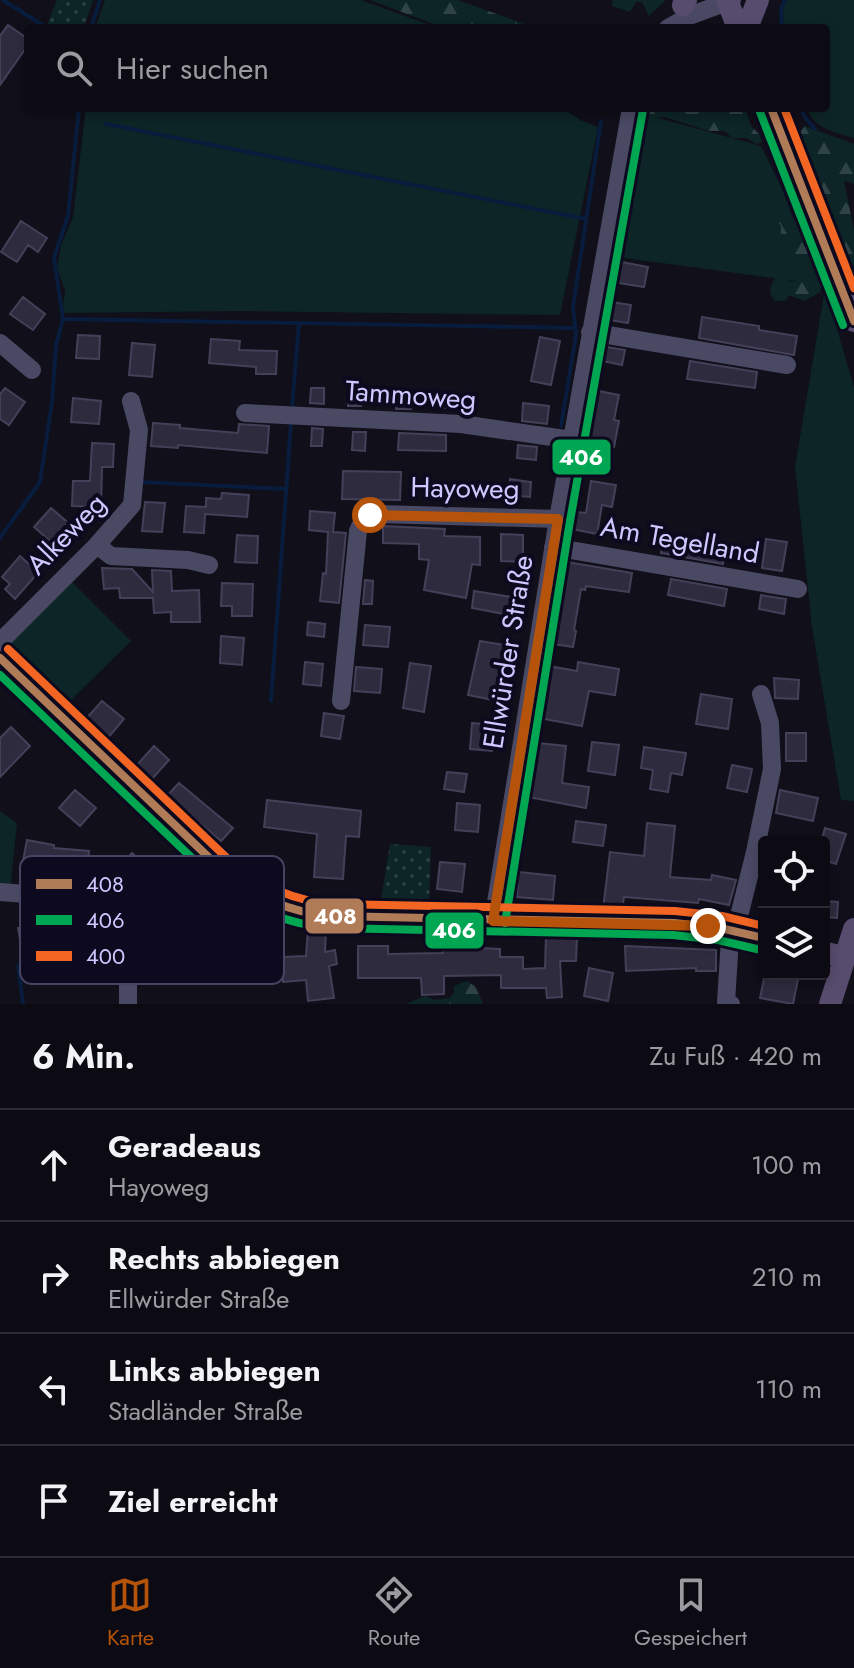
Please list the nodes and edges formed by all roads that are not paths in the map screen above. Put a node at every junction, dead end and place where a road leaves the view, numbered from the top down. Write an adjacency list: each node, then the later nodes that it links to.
1 (758, 0): 7 (main road)
2 (729, 1): 5 (street); 6 (main road)
3 (688, 2): 4 (street)
4 (670, 24)
5 (674, 24)
6 (737, 24)
7 (749, 24)
8 (630, 112): 11 (street, Ellwürder Straße)
9 (773, 112): 10 (main road)
10 (854, 321)
11 (590, 332): 13 (street); 17 (street, Ellwürder Straße)
12 (0, 343): 14 (street)
13 (787, 365)
14 (32, 370)
15 (131, 401): 19 (street, Alkeweg)
16 (245, 413): 17 (street, Tammoweg)
17 (572, 440): 18 (street, Ellwürder Straße)
18 (558, 519): 20 (street, Ellwürder Straße); 26 (street, Hayoweg)
19 (97, 545): 21 (street); 23 (street, Alkeweg)
20 (553, 547): 22 (street, Am Tegelland); 31 (street, Ellwürder Straße)
21 (209, 565)
22 (798, 589)
23 (0, 642)
24 (0, 658): 27 (main road)
25 (761, 694): 33 (street)
26 (341, 701)
27 (207, 856)
28 (0, 892): 29 (street)
29 (20, 894)
30 (284, 909): 31 (main road)
31 (493, 921): 33 (main road)
32 (854, 929): 35 (main road)
33 (734, 930): 34 (main road); 36 (street)
34 (758, 936)
35 (837, 967): 37 (main road)
36 (731, 1004)
37 (830, 1004)

